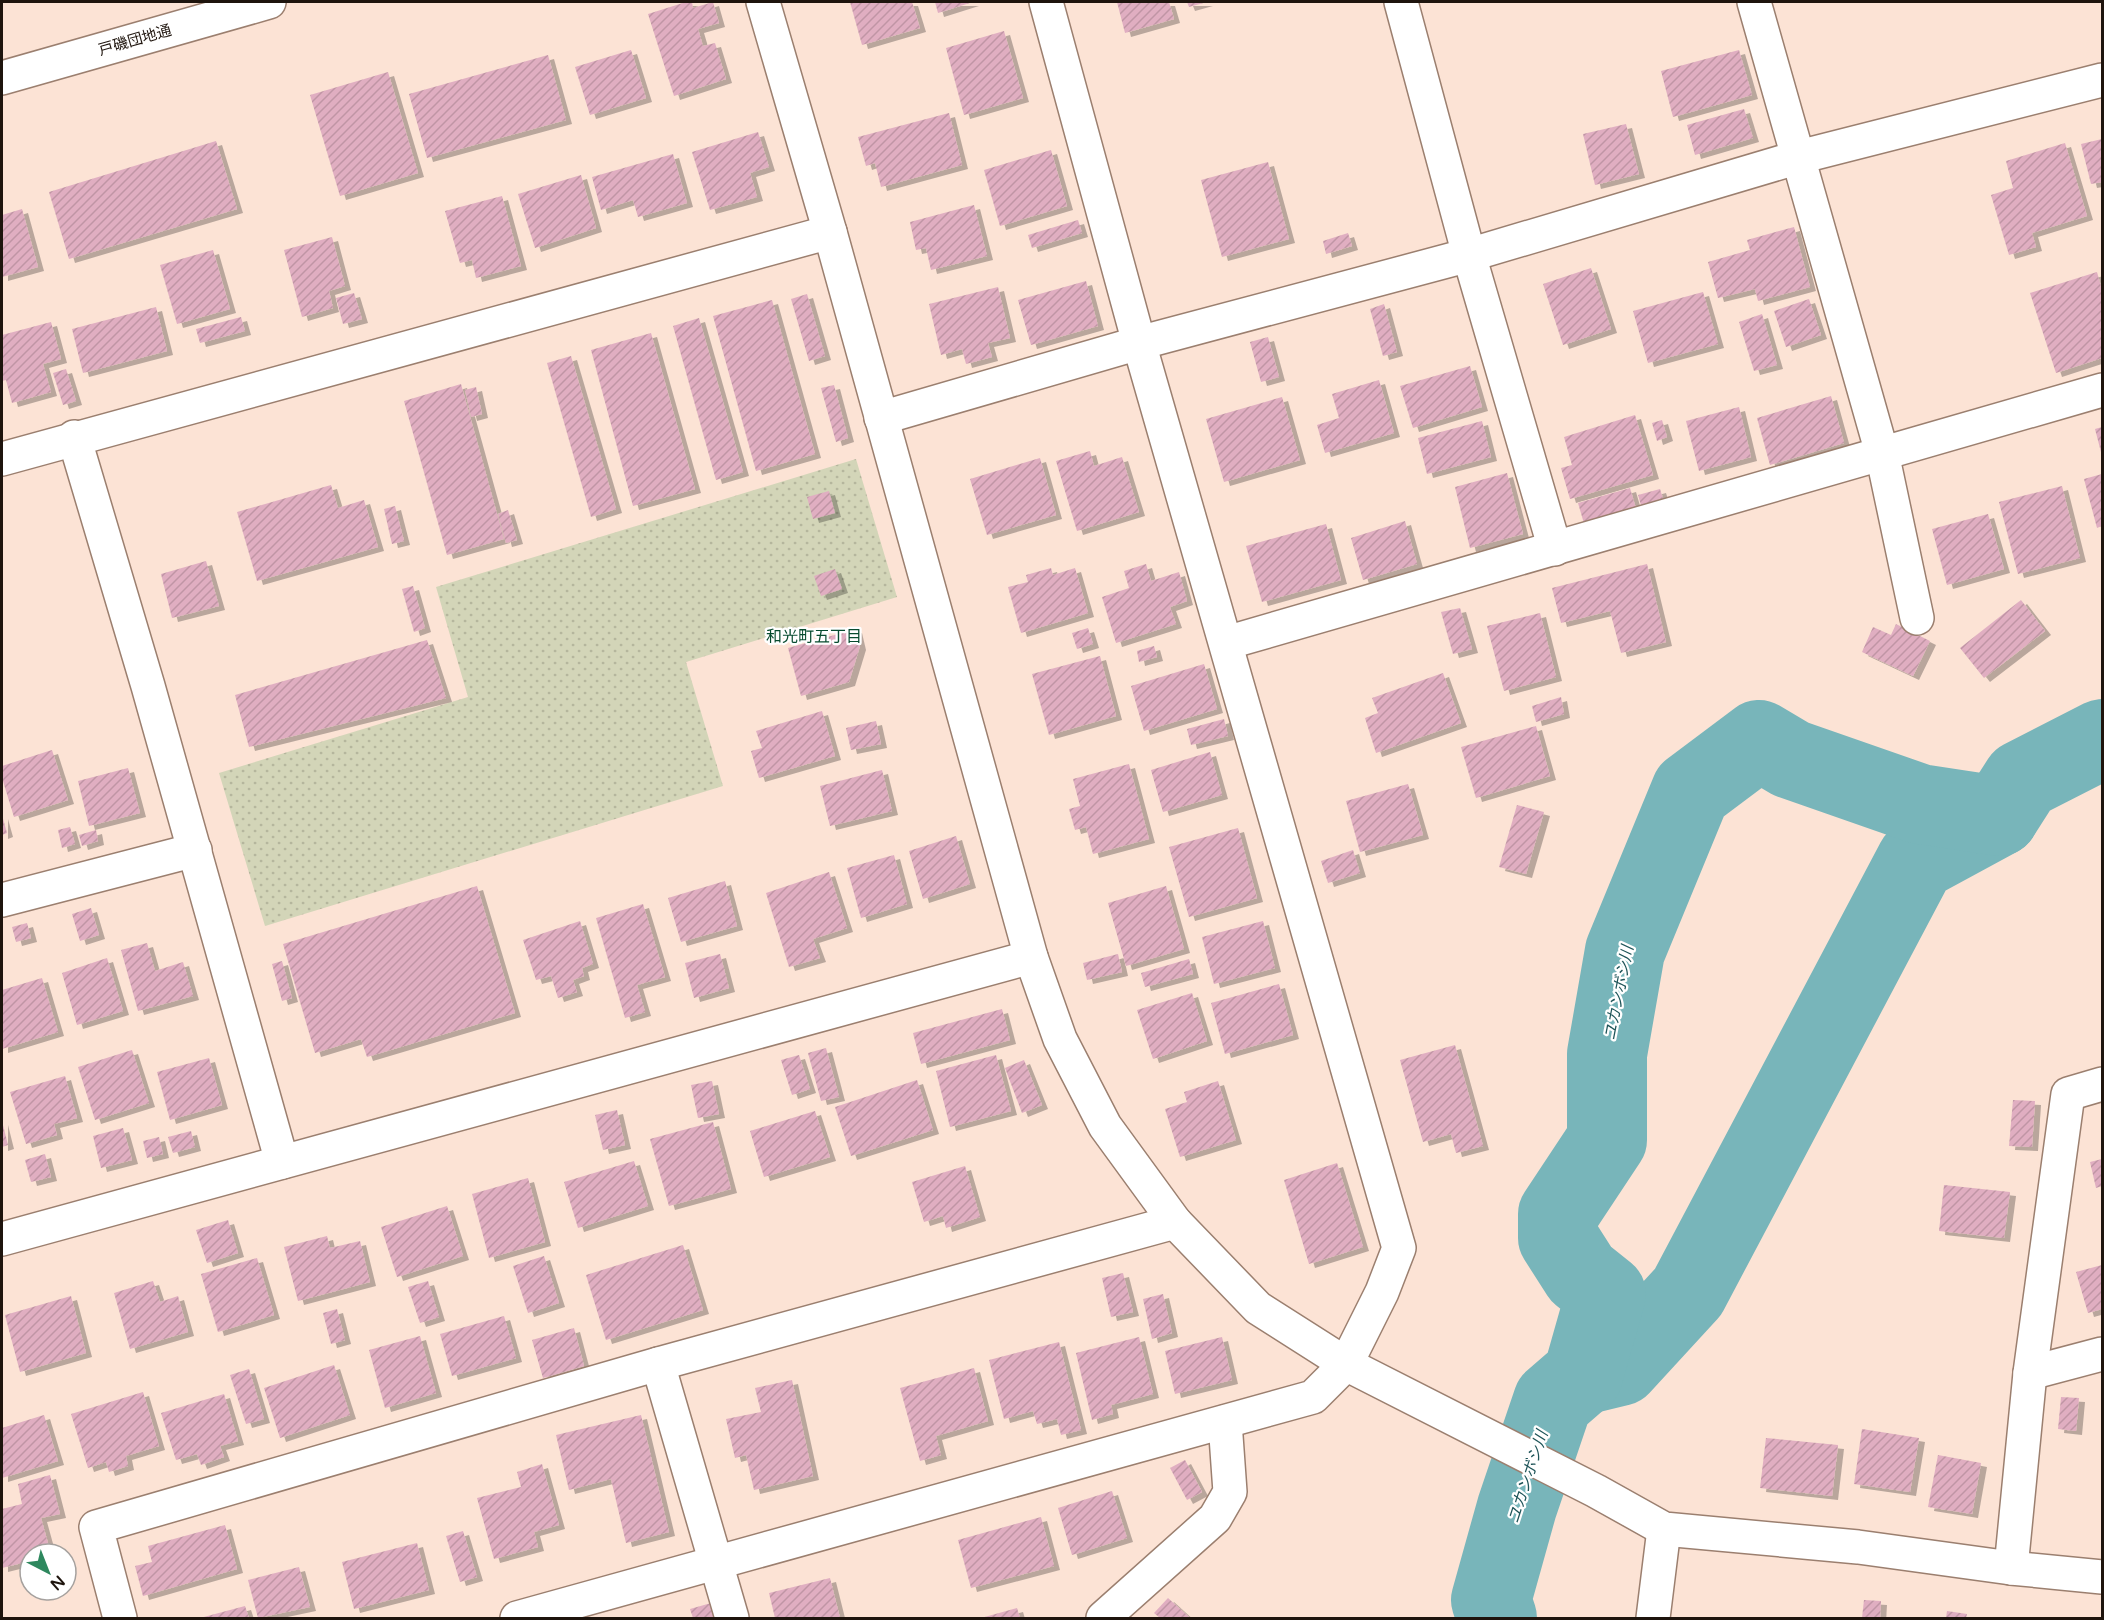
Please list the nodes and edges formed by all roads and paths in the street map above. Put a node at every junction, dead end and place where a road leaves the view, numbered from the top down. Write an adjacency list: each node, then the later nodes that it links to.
1 (269, 2): 6 (street, 戸磯団地通)
2 (763, 2): 9 (street)
3 (1046, 2): 11 (street)
4 (1401, 2): 10 (street)
5 (1754, 2): 8 (street)
6 (2, 78)
7 (2103, 80): 8 (street)
8 (1798, 157): 10 (street); 15 (street)
9 (830, 232): 13 (street); 14 (street)
10 (1469, 255): 11 (street); 17 (street)
11 (1139, 343): 13 (street); 19 (street)
12 (2103, 390): 15 (street)
13 (880, 418): 22 (street)
14 (74, 437): 16 (street); 20 (street)
15 (1882, 453): 17 (street); 18 (street)
16 (2, 459)
17 (1555, 549): 19 (street)
18 (1917, 618)
19 (1226, 643): 29 (street)
20 (195, 850): 21 (street); 24 (street)
21 (2, 900)
22 (1031, 957): 24 (street); 25 (street)
23 (2103, 1084): 30 (street)
24 (282, 1162): 26 (street)
25 (1175, 1222): 28 (street); 29 (street)
26 (2, 1239)
27 (2103, 1354): 30 (street)
28 (658, 1364): 33 (street); 36 (street)
29 (1346, 1364): 31 (street); 32 (street)
30 (2030, 1373): 34 (street)
31 (1225, 1422): 33 (street); 39 (street)
32 (1664, 1529): 34 (street); 40 (street)
33 (716, 1564): 37 (street); 38 (street)
34 (2012, 1568): 35 (street)
35 (2103, 1577)
36 (120, 1618)
37 (517, 1618)
38 (732, 1618)
39 (1103, 1618)
40 (1653, 1618)

